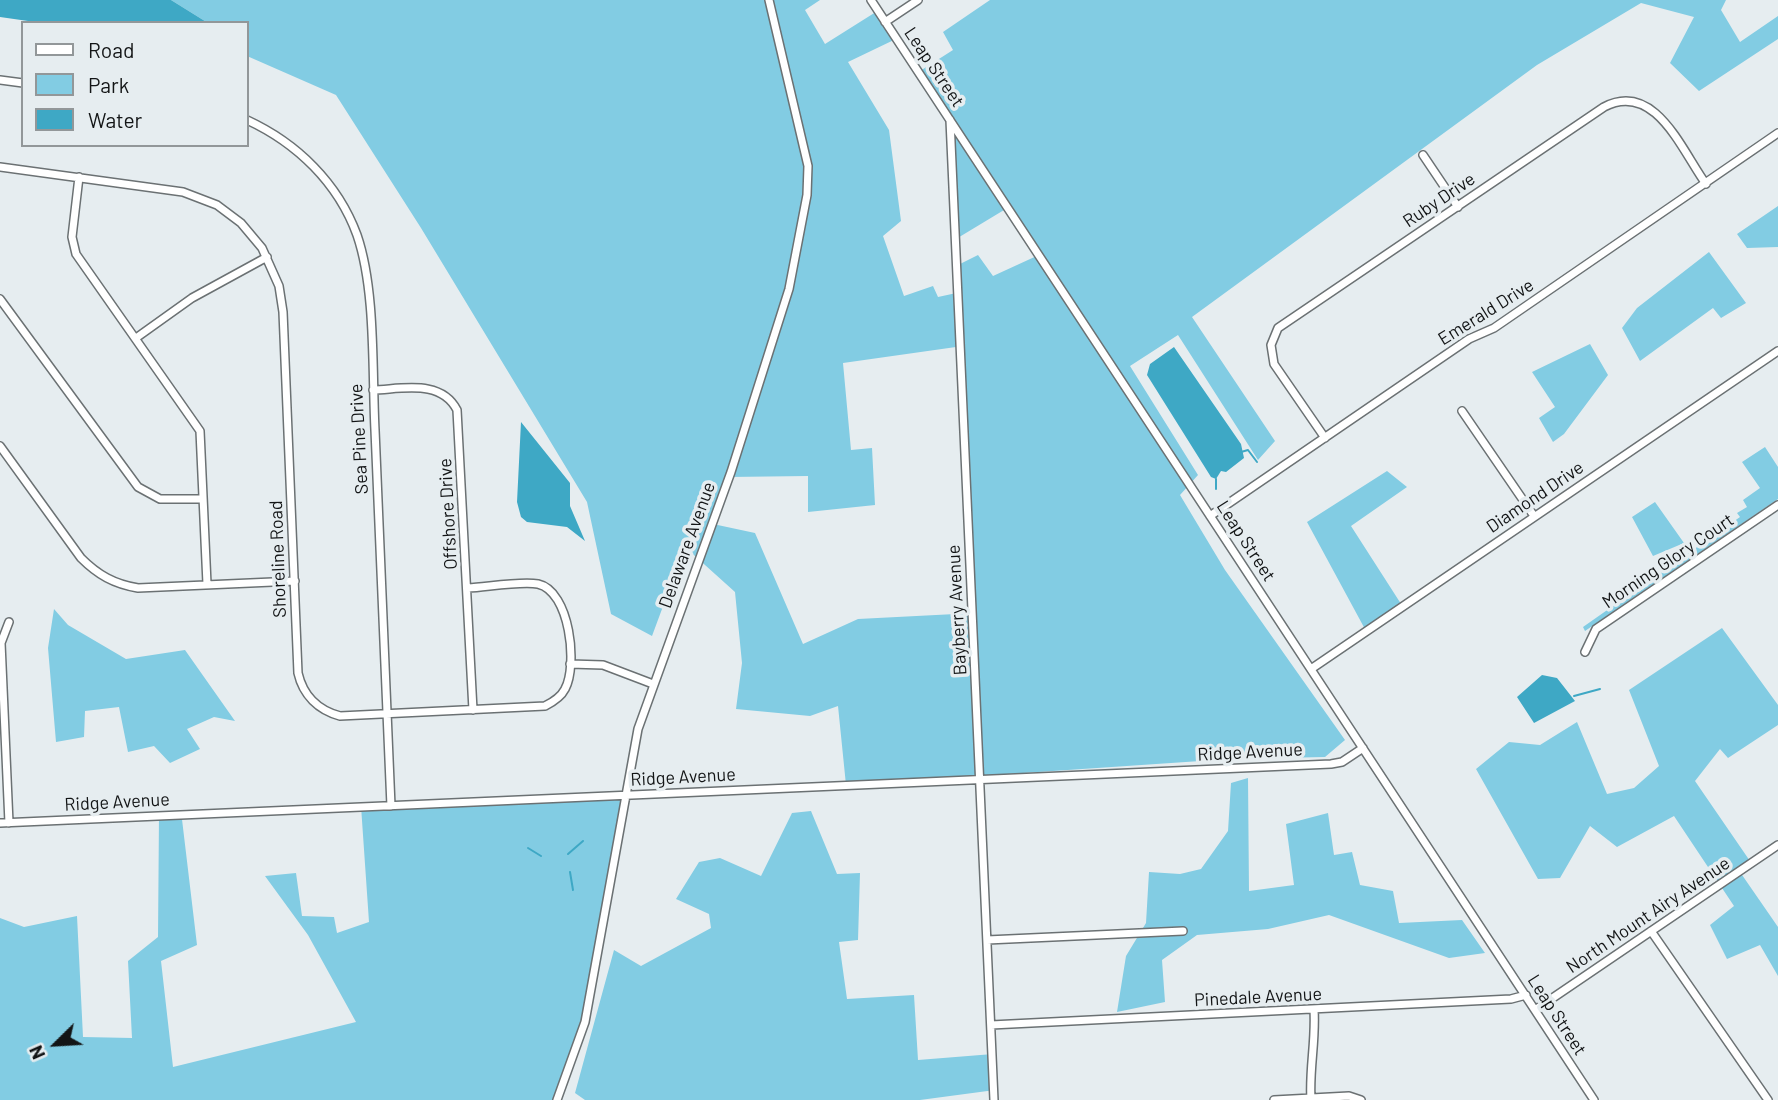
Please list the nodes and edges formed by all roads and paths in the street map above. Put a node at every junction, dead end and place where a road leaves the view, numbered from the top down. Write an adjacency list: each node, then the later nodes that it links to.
1 (769, 0): 34 (street, Delaware Avenue)
2 (871, 0): 4 (street, Leap Street)
3 (918, 0): 4 (street)
4 (885, 22): 7 (street, Leap Street)
5 (0, 80): 6 (street)
6 (21, 83)
7 (950, 119): 25 (street, Leap Street); 38 (street, Bayberry Avenue)
8 (248, 120): 19 (street, Sea Pine Drive)
9 (1778, 133): 13 (street, Emerald Drive)
10 (1423, 155): 14 (street)
11 (0, 167): 12 (street, Shoreline Road)
12 (79, 177): 15 (street, Shoreline Road); 17 (street)
13 (1706, 184): 14 (street, Ruby Drive); 21 (street, Emerald Drive)
14 (1458, 207): 21 (street, Ruby Drive)
15 (267, 257): 17 (street); 27 (street, Shoreline Road)
16 (0, 299): 23 (street)
17 (136, 338): 23 (street)
18 (1778, 351): 26 (street, Diamond Drive)
19 (373, 390): 29 (street, Offshore Drive); 36 (street, Sea Pine Drive)
20 (1462, 411): 26 (street)
21 (1325, 438): 25 (street, Emerald Drive)
22 (0, 446): 28 (street)
23 (203, 499): 28 (street)
24 (1778, 505): 31 (street, Morning Glory Court)
25 (1210, 516): 33 (street, Leap Street)
26 (1534, 516): 33 (street, Diamond Drive)
27 (295, 581): 28 (street); 36 (street, Shoreline Road)
28 (207, 584)
29 (468, 588): 32 (street, Shoreline Road); 35 (street, Offshore Drive)
30 (9, 622): 41 (street)
31 (1585, 652)
32 (570, 664): 34 (street); 35 (street, Shoreline Road)
33 (1311, 669): 37 (street, Leap Street)
34 (653, 684): 39 (street, Delaware Avenue)
35 (472, 710): 36 (street, Shoreline Road)
36 (387, 715): 40 (street, Sea Pine Drive)
37 (1363, 748): 38 (street, Ridge Avenue); 47 (street, Leap Street)
38 (980, 779): 39 (street, Ridge Avenue); 46 (street, Bayberry Avenue)
39 (626, 796): 40 (street, Ridge Avenue); 52 (street, Delaware Avenue)
40 (391, 806): 41 (street, Ridge Avenue)
41 (9, 822): 42 (street, Ridge Avenue)
42 (0, 823)
43 (1778, 845): 45 (street, North Mount Airy Avenue)
44 (1183, 931): 46 (street)
45 (1651, 931): 49 (street, North Mount Airy Avenue); 57 (street)
46 (987, 940): 50 (street, Bayberry Avenue)
47 (1525, 995): 48 (street, Pinedale Avenue); 49 (street, Leap Street)
48 (1314, 1010): 50 (street, Pinedale Avenue); 51 (street)
49 (1535, 1010): 56 (street, Leap Street)
50 (991, 1025): 53 (street, Bayberry Avenue)
51 (1311, 1099): 54 (street); 55 (street)
52 (557, 1100)
53 (994, 1100)
54 (1274, 1100)
55 (1361, 1100)
56 (1594, 1100)
57 (1768, 1100)

